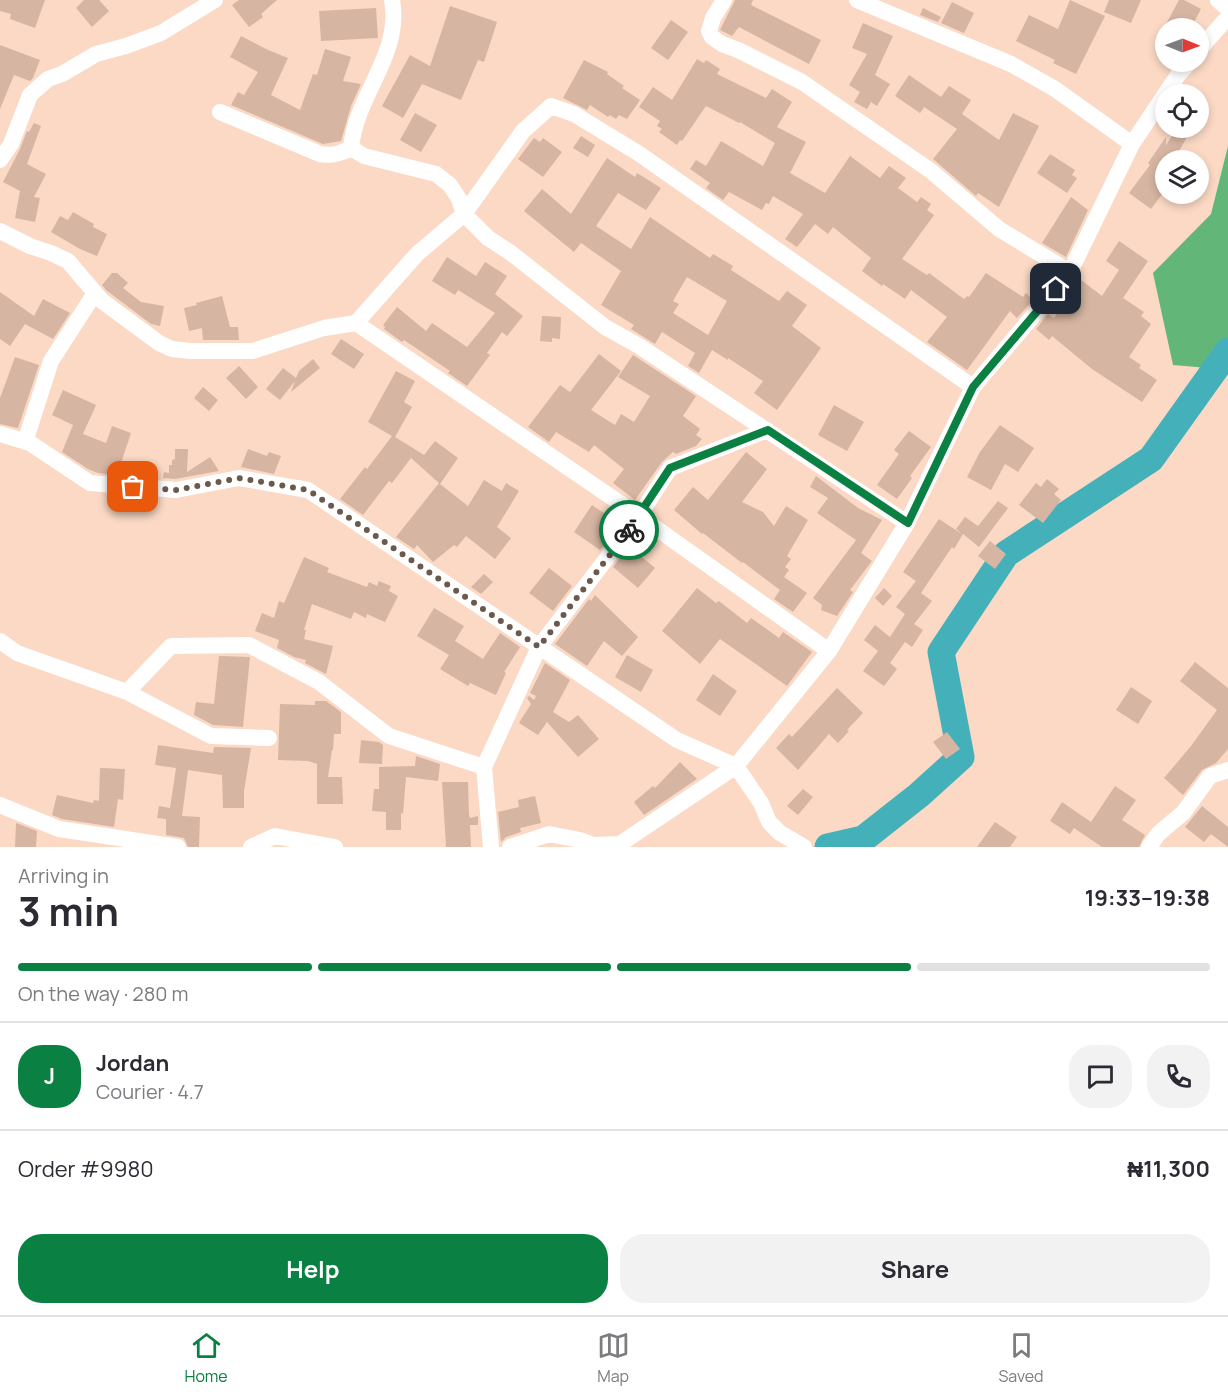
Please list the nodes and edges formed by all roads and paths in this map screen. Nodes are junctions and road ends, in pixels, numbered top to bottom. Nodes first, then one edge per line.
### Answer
1 (215, 0) edge
2 (392, 0) edge
3 (724, 0) edge
4 (857, 0) edge
5 (1218, 0) edge
6 (1228, 9) edge
7 (1228, 17) edge
8 (1209, 39) edge
9 (1181, 72) edge
10 (220, 112) dead end
11 (1132, 144) junction
12 (351, 148) junction
13 (0, 160) edge
14 (464, 214) junction
15 (0, 231) edge
16 (1070, 272) junction
17 (94, 293) junction
18 (356, 323) junction
19 (973, 387) junction
20 (768, 430) junction
21 (0, 434) edge
22 (25, 442) junction
23 (639, 516) junction
24 (908, 523) junction
25 (0, 641) edge
26 (539, 647) junction
27 (829, 651) junction
28 (127, 692) junction
29 (268, 738) dead end
30 (736, 766) junction
31 (484, 768) junction
32 (1228, 770) edge
33 (0, 805) edge
34 (800, 844) edge
35 (178, 847) edge
36 (252, 847) edge
37 (335, 847) edge
38 (491, 847) edge
39 (510, 847) edge
40 (1149, 847) edge

1 - 13 street
2 - 12 street
3 - 16 street
4 - 11 street
5 - 6 street
7 - 8 street
9 - 11 street
10 - 12 street
11 - 16 street
12 - 14 street
14 - 18 street
14 - 19 street
14 - 20 street
15 - 17 street
16 - 19 street
17 - 18 street
17 - 22 street
18 - 23 street
19 - 24 street
20 - 23 street
20 - 24 street
21 - 22 street
22 - 26 street
23 - 26 street
23 - 27 street
24 - 27 street
25 - 28 street
26 - 30 street
26 - 31 street
27 - 30 street
28 - 29 street
28 - 31 street
30 - 34 street
30 - 39 street
31 - 38 street
32 - 40 street
33 - 35 street
36 - 37 street

